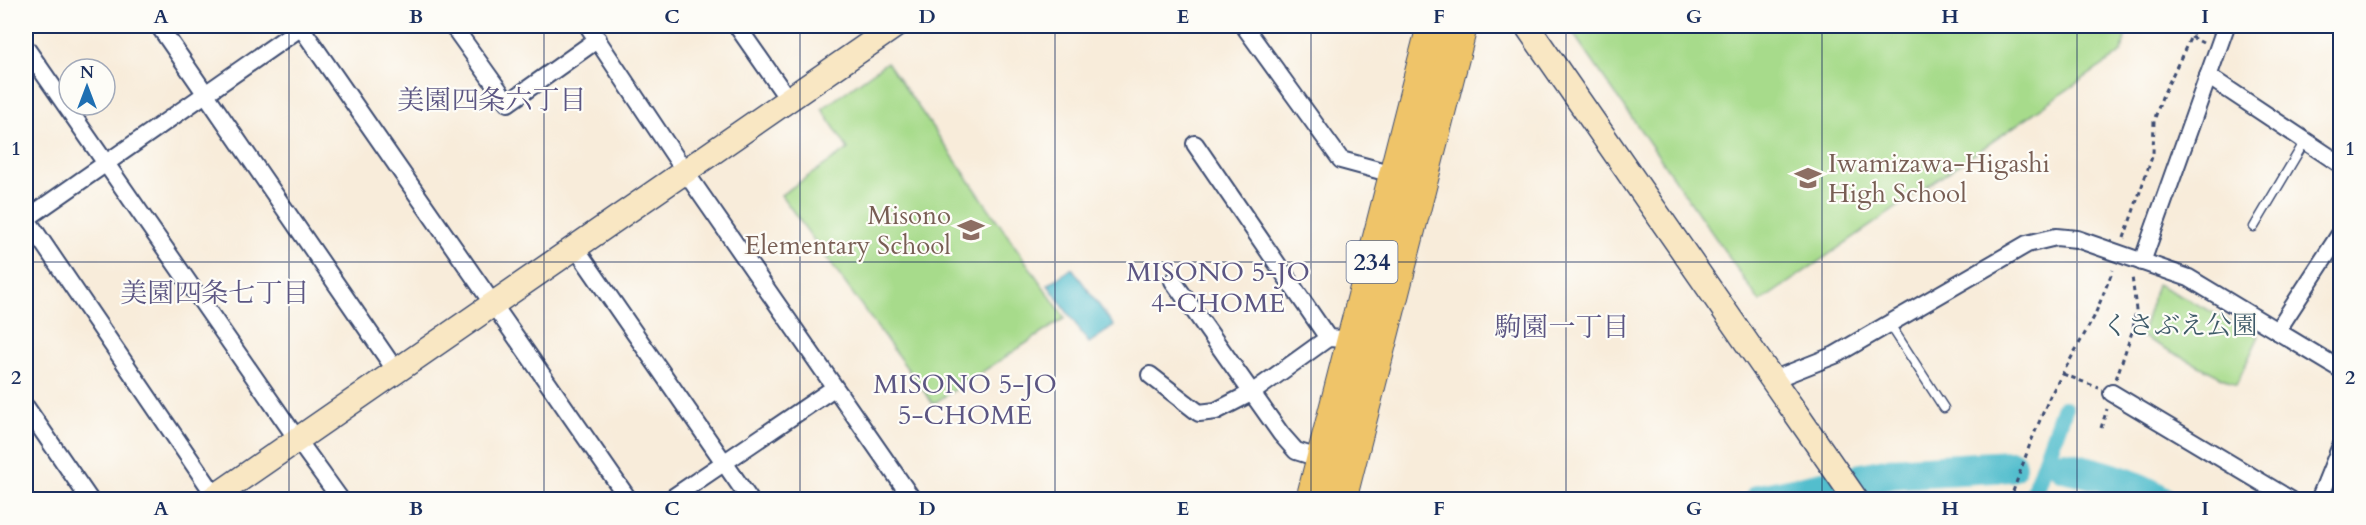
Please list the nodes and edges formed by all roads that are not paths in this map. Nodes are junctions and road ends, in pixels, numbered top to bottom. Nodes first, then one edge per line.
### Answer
1 (159, 26) edge
2 (301, 26) edge
3 (453, 26) edge
4 (737, 26) edge
5 (1244, 26) edge
6 (1433, 26) edge
7 (1461, 26) edge
8 (1527, 26) edge
9 (2226, 26) edge
10 (883, 29) edge
11 (593, 32) edge
12 (26, 48) edge
13 (2208, 76) junction
14 (206, 93) junction
15 (788, 99) junction
16 (2306, 141) junction
17 (1195, 144) dead end
18 (105, 164) junction
19 (2340, 164) edge
20 (684, 170) junction
21 (1408, 178) junction
22 (26, 219) edge
23 (2254, 227) dead end
24 (2340, 234) edge
25 (575, 247) junction
26 (2139, 260) junction
27 (1173, 281) dead end
28 (492, 304) junction
29 (1889, 323) junction
30 (2277, 331) junction
31 (1353, 340) junction
32 (2340, 369) edge
33 (396, 371) junction
34 (1149, 375) dead end
35 (1772, 380) junction
36 (834, 388) junction
37 (1252, 392) junction
38 (2112, 393) road end
39 (26, 407) edge
40 (1944, 408) dead end
41 (297, 439) junction
42 (2340, 448) edge
43 (724, 462) junction
44 (1335, 463) junction
45 (215, 498) edge
46 (90, 500) edge
47 (341, 500) edge
48 (629, 500) edge
49 (669, 500) edge
50 (750, 500) edge
51 (913, 500) edge
52 (1312, 500) edge
53 (1340, 500) edge
54 (1856, 500) edge
55 (2291, 500) edge
56 (2319, 500) edge

1 - 14 street
2 - 14 street
2 - 28 street
3 - 11 street
4 - 15 street
5 - 21 street
6 - 21 highway, 234
7 - 21 highway, 234
8 - 35 street
9 - 13 street
10 - 15 street
11 - 20 street
12 - 18 street
13 - 16 street
13 - 26 street
14 - 18 street
14 - 33 street
15 - 20 street
16 - 19 street
16 - 23 lane
17 - 31 street
18 - 22 street
18 - 41 street
20 - 25 street
20 - 36 street
21 - 31 highway, 234
22 - 45 street
24 - 30 street
25 - 28 street
25 - 43 street
26 - 29 street
26 - 30 street
27 - 37 street
28 - 33 street
28 - 48 street
29 - 35 street
29 - 40 lane
30 - 32 street
31 - 37 street
31 - 44 highway, 234
33 - 41 street
34 - 37 street
35 - 54 street
36 - 43 street
36 - 51 street
37 - 44 street
38 - 55 street
39 - 46 street
41 - 45 street
41 - 47 street
42 - 56 street
43 - 49 street
43 - 50 street
44 - 52 highway, 234
44 - 53 highway, 234

